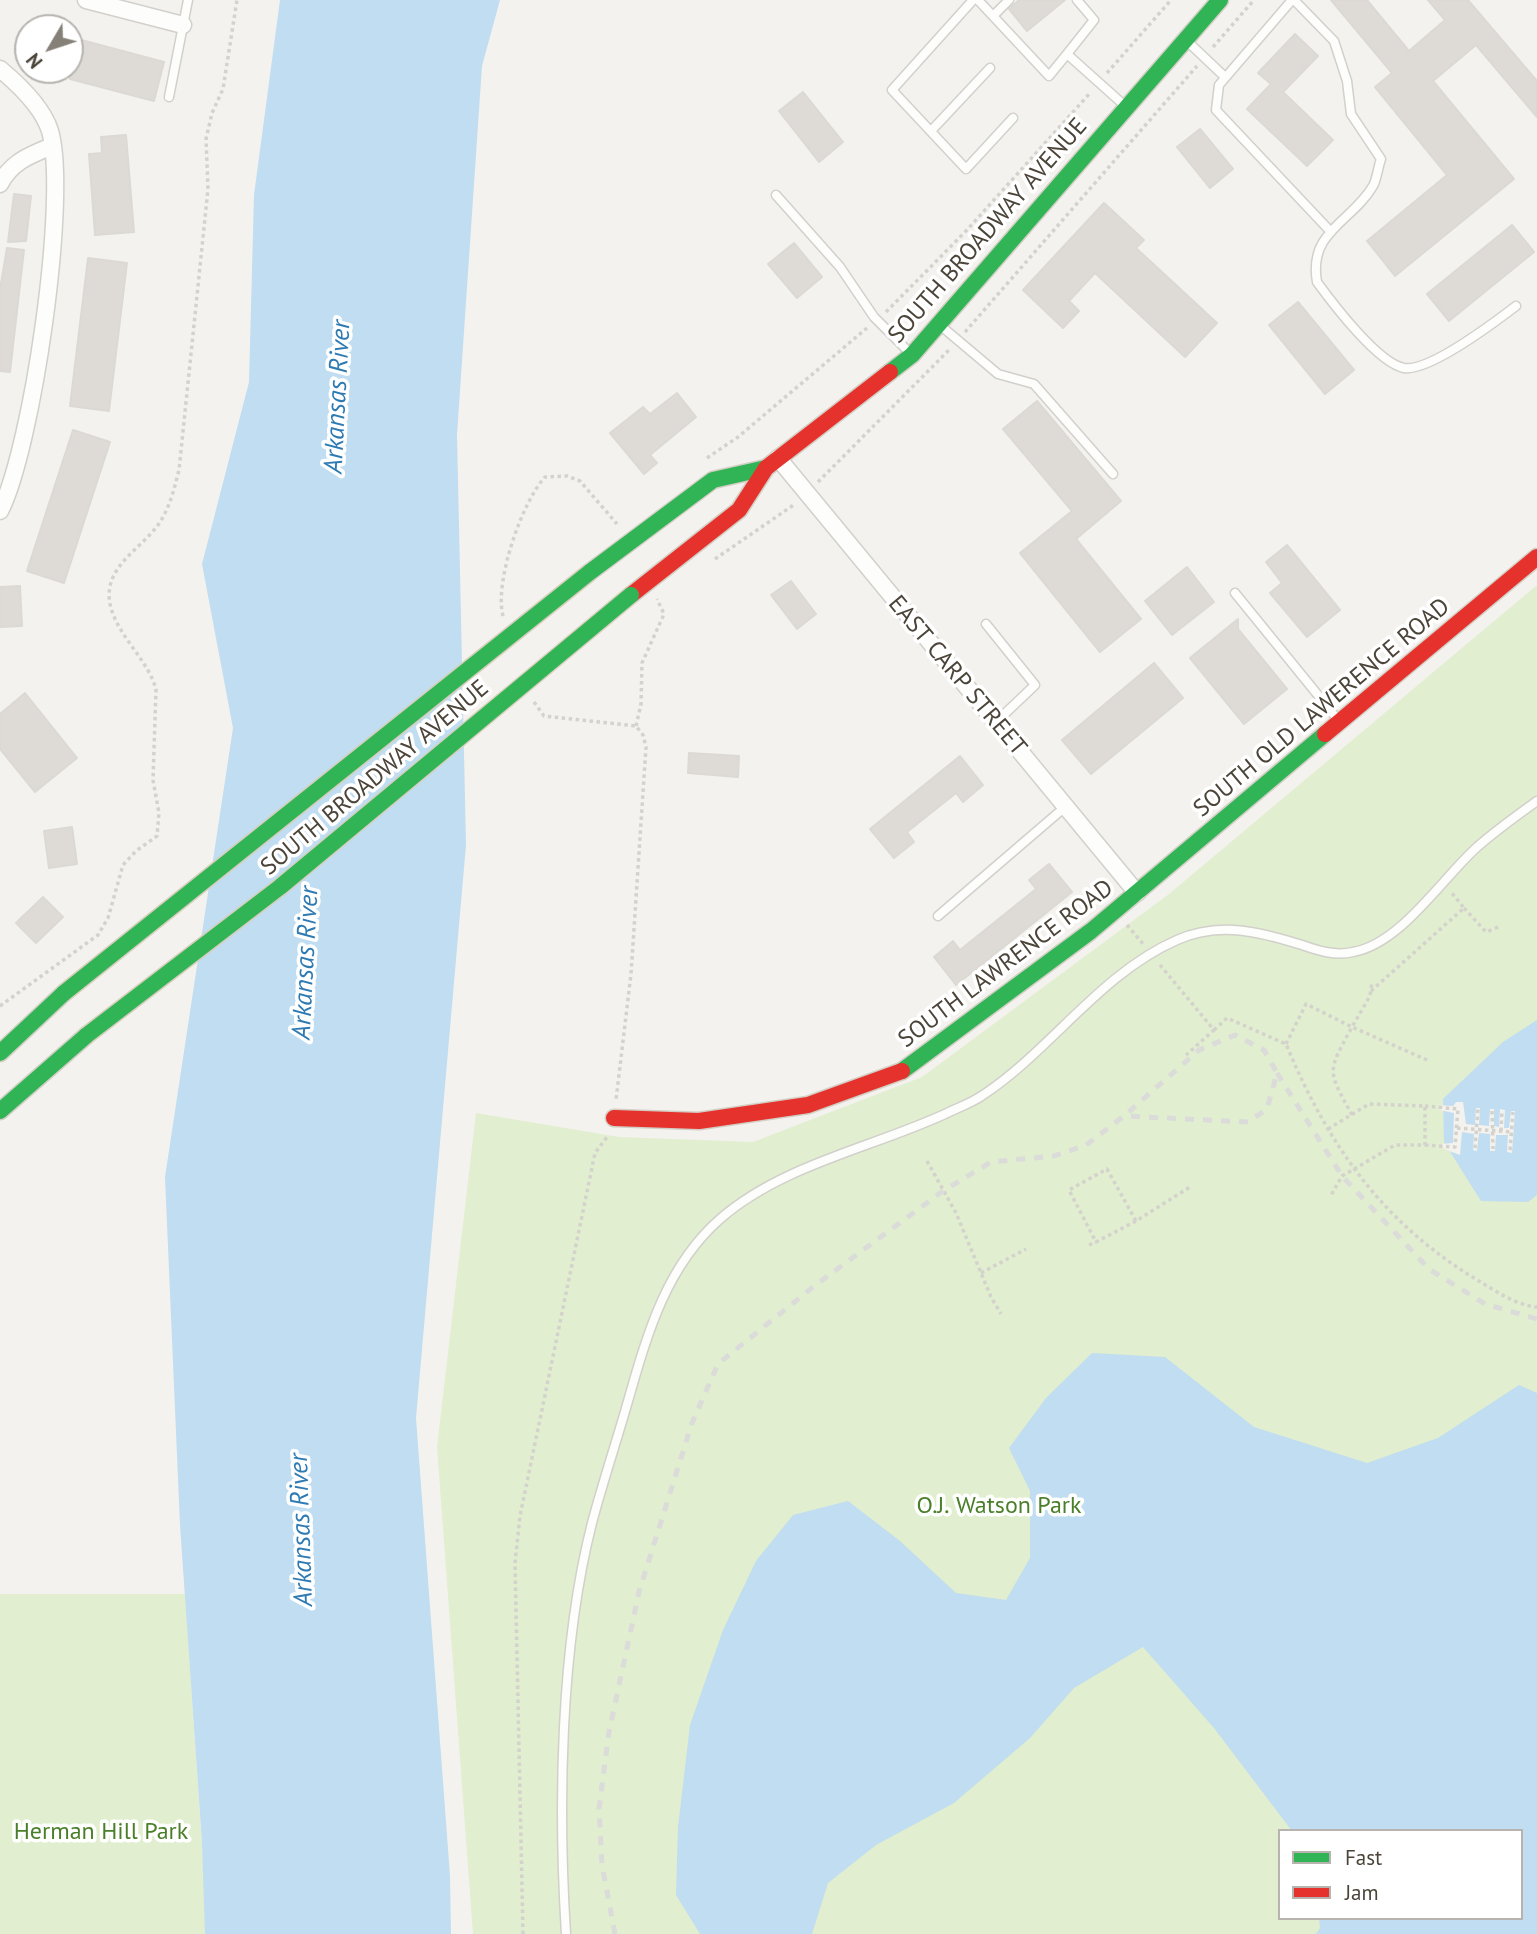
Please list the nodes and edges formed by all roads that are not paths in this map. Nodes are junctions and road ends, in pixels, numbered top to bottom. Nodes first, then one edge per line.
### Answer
1 (86, 0) edge
2 (188, 0) edge
3 (975, 0) edge
4 (1009, 0) edge
5 (1077, 0) edge
6 (1220, 0) edge
7 (1293, 0) edge
8 (993, 16) junction
9 (183, 26) junction
10 (1185, 39) junction
11 (1068, 54) junction
12 (990, 68) dead end
13 (0, 69) edge
14 (1225, 77) junction
15 (169, 97) dead end
16 (1127, 107) junction
17 (1013, 118) dead end
18 (931, 131) junction
19 (52, 146) junction
20 (0, 184) edge
21 (776, 195) dead end
22 (1331, 232) junction
23 (1516, 306) dead end
24 (939, 324) junction
25 (912, 355) junction
26 (772, 463) junction
27 (1113, 474) dead end
28 (0, 511) edge
29 (1537, 557) edge
30 (1235, 593) dead end
31 (986, 624) dead end
32 (995, 723) junction
33 (1341, 723) junction
34 (1537, 801) edge
35 (1065, 807) junction
36 (1137, 893) junction
37 (938, 916) dead end
38 (0, 1052) edge
39 (0, 1111) edge
40 (614, 1118) road end
41 (566, 1934) edge

1 - 9 street
2 - 9 lane
3 - 8 lane
3 - 18 lane
4 - 8 lane
5 - 11 lane
6 - 10 main road, SOUTH BROADWAY AVENUE
7 - 14 lane
7 - 22 lane
8 - 11 lane
9 - 15 lane
10 - 14 lane
10 - 16 main road, SOUTH BROADWAY AVENUE
11 - 16 lane
12 - 18 lane
13 - 19 street
14 - 22 lane
16 - 24 main road, SOUTH BROADWAY AVENUE
17 - 18 lane
19 - 20 street
19 - 28 street
21 - 25 lane
22 - 23 lane
24 - 25 main road, SOUTH BROADWAY AVENUE
24 - 27 lane
25 - 26 main road, SOUTH BROADWAY AVENUE
26 - 32 street, EAST CARP STREET
26 - 38 main road, SOUTH BROADWAY AVENUE, bridge
26 - 39 main road, SOUTH BROADWAY AVENUE, bridge
29 - 33 main road, SOUTH OLD LAWERENCE ROAD
30 - 33 lane
31 - 32 lane
32 - 35 street, EAST CARP STREET
33 - 36 main road, SOUTH OLD LAWERENCE ROAD
34 - 41 lane
35 - 36 street, EAST CARP STREET
35 - 37 lane
36 - 40 main road, SOUTH LAWRENCE ROAD

